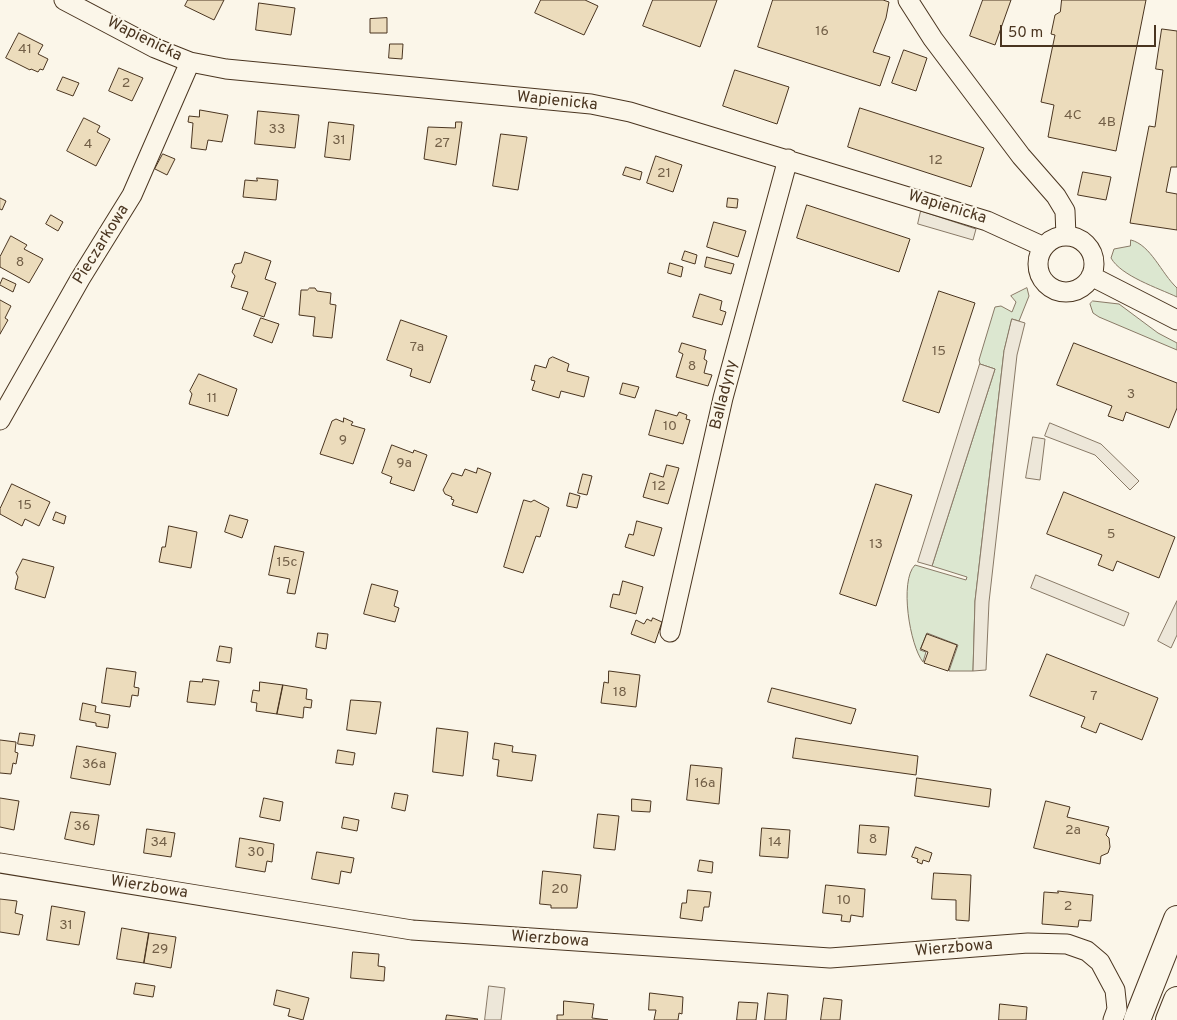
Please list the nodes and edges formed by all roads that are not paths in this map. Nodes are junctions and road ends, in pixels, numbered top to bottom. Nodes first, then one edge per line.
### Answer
1 (64, 0) edge
2 (908, 0) edge
3 (190, 62) junction
4 (788, 159) junction
5 (1066, 236) junction
6 (1044, 247) junction
7 (1091, 276) junction
8 (1177, 320) edge
9 (0, 420) edge
10 (670, 632) dead end
11 (0, 863) edge
12 (1177, 919) edge
13 (1177, 1000) edge
14 (1113, 1020) edge
15 (1137, 1020) edge
16 (1169, 1020) edge

1 - 3 street, Wapienicka
2 - 5 street
3 - 4 street, Wapienicka
3 - 9 street, Pieczarkowa
4 - 6 street, Wapienicka
4 - 10 street, Balladyny
5 - 6 street
5 - 7 street
6 - 7 street
7 - 8 street
11 - 14 street, Wierzbowa
12 - 15 main road
13 - 16 main road

